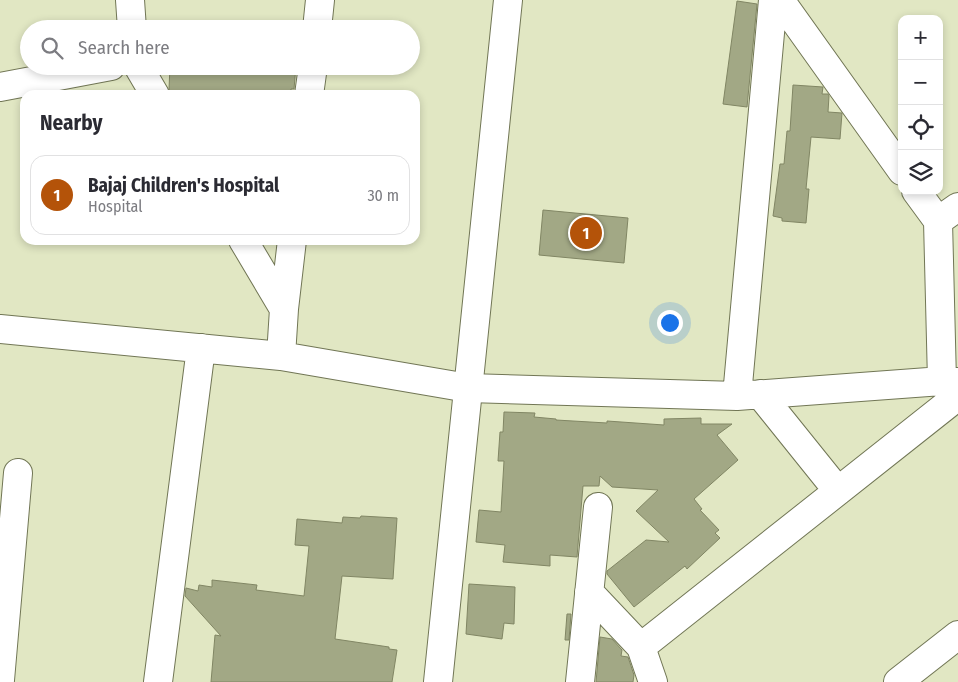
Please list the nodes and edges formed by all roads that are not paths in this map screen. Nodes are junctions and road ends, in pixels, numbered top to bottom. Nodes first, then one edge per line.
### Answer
1 (130, 0) edge
2 (320, 0) edge
3 (508, 0) edge
4 (773, 0) edge
5 (780, 0) edge
6 (131, 20) edge
7 (318, 20) edge
8 (64, 75) edge
9 (143, 75) edge
10 (311, 75) edge
11 (0, 87) edge
12 (152, 90) edge
13 (310, 90) edge
14 (898, 165) edge
15 (922, 195) edge
16 (948, 214) edge
17 (246, 245) edge
18 (291, 245) edge
19 (284, 309) junction
20 (0, 329) edge
21 (201, 348) junction
22 (281, 356) junction
23 (953, 386) edge
24 (468, 388) junction
25 (748, 395) junction
26 (18, 473) dead end
27 (838, 491) junction
28 (598, 508) dead end
29 (589, 592) junction
30 (958, 635) edge
31 (641, 647) junction
32 (907, 679) edge
33 (0, 680) edge
34 (158, 682) edge
35 (438, 682) edge
36 (580, 682) edge
37 (653, 682) edge

1 - 6 street
2 - 7 street
3 - 24 street
4 - 25 street
5 - 14 street
8 - 11 street
9 - 12 street
10 - 13 street
15 - 16 street
16 - 23 street
17 - 19 street
18 - 19 street
19 - 22 street
20 - 21 street
21 - 22 street
21 - 34 street
22 - 24 street
23 - 25 street
23 - 27 street
24 - 25 street
24 - 35 street
25 - 27 street
26 - 33 street
27 - 31 street
28 - 29 street
29 - 31 street
29 - 36 street
30 - 32 street
31 - 37 street

